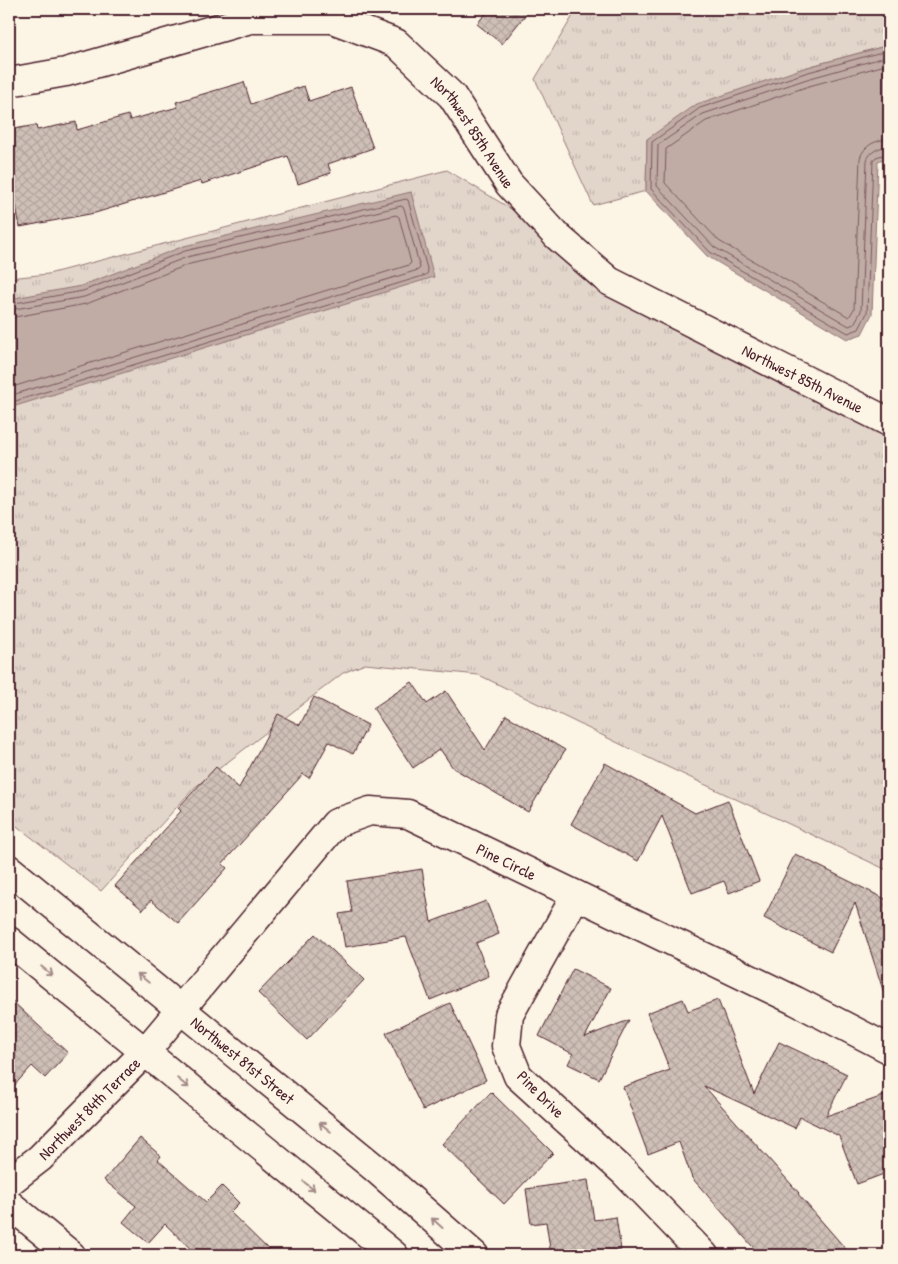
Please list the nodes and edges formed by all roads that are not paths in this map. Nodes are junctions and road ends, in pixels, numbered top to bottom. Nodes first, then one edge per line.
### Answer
1 (249, 14) edge
2 (9, 82) edge
3 (889, 422) edge
4 (9, 869) edge
5 (576, 895) junction
6 (9, 941) edge
7 (181, 1009) junction
8 (889, 1049) edge
9 (146, 1052) junction
10 (9, 1182) edge
11 (9, 1204) edge
12 (70, 1255) edge
13 (394, 1255) edge
14 (474, 1255) edge
15 (704, 1255) edge

1 - 2 street, Northwest 85th Avenue
1 - 3 street, Northwest 85th Avenue
7 -> 4 street, Northwest 81st Street
5 - 7 street, Pine Circle
5 - 8 street, Pine Circle
5 - 15 street, Pine Drive
6 -> 9 street
7 - 9 street, Pine Circle
14 -> 7 street, Northwest 81st Street
9 - 10 street, Northwest 84th Terrace
9 -> 13 street
11 - 12 street

